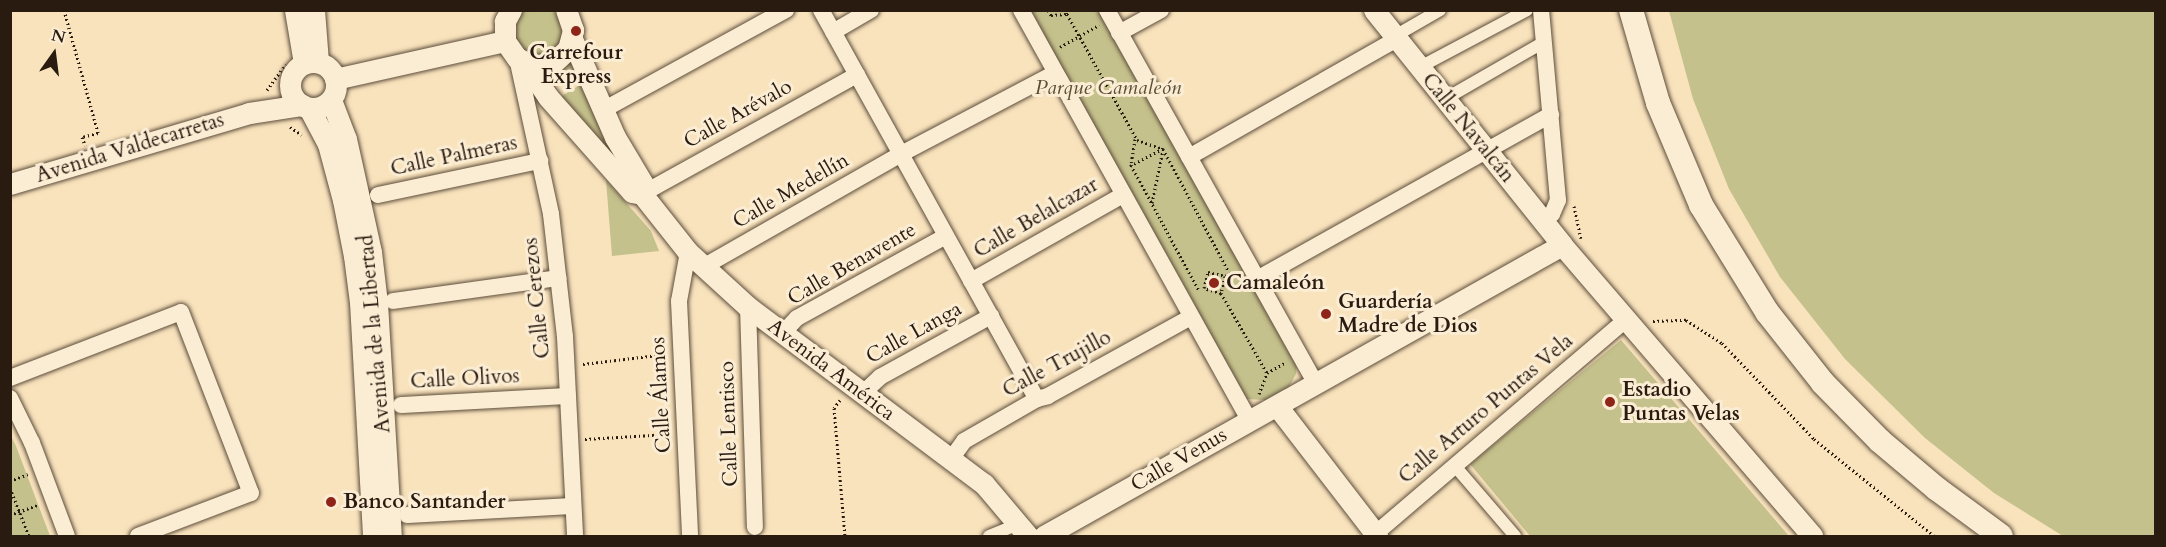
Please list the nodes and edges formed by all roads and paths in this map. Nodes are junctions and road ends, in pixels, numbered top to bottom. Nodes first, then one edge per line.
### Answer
1 (64, 10) edge
2 (296, 10) edge
3 (314, 10) edge
4 (786, 10) edge
5 (821, 10) edge
6 (872, 10) edge
7 (1021, 10) edge
8 (1048, 10) edge
9 (1161, 10) edge
10 (1374, 10) edge
11 (1440, 10) edge
12 (1527, 10) edge
13 (1541, 10) edge
14 (1631, 10) edge
15 (510, 11) edge
16 (567, 11) edge
17 (1068, 12) edge
18 (1112, 21) edge
19 (833, 32) junction
20 (1079, 36) junction
21 (1396, 38) junction
22 (572, 39) junction
23 (1544, 42) junction
24 (515, 54) junction
25 (1046, 55) junction
26 (304, 61) junction
27 (1420, 67) junction
28 (1055, 73) junction
29 (857, 75) junction
30 (335, 79) junction
31 (290, 80) junction
32 (265, 92) dead end
33 (1445, 99) junction
34 (331, 100) junction
35 (306, 107) junction
36 (603, 110) junction
37 (249, 112) junction
38 (1551, 115) junction
39 (279, 123) dead end
40 (1135, 138) junction
41 (1179, 140) junction
42 (310, 141) dead end
43 (1163, 149) junction
44 (1487, 151) junction
45 (901, 154) junction
46 (1189, 157) junction
47 (89, 161) junction
48 (540, 161) junction
49 (1131, 165) junction
50 (1112, 175) junction
51 (10, 184) edge
52 (642, 194) junction
53 (378, 195) dead end
54 (1123, 195) junction
55 (1151, 203) junction
56 (1574, 203) dead end
57 (1543, 221) junction
58 (946, 236) junction
59 (1585, 244) dead end
60 (1562, 245) junction
61 (688, 252) junction
62 (703, 267) junction
63 (1230, 274) dead end
64 (558, 278) junction
65 (1257, 279) junction
66 (971, 281) junction
67 (1199, 291) dead end
68 (1221, 293) junction
69 (393, 301) dead end
70 (748, 308) junction
71 (991, 316) junction
72 (1191, 317) junction
73 (1648, 317) dead end
74 (1627, 320) junction
75 (782, 334) junction
76 (681, 353) junction
77 (1299, 354) junction
78 (567, 366) junction
79 (1267, 373) junction
80 (10, 378) edge
81 (1316, 384) junction
82 (857, 389) junction
83 (568, 396) junction
84 (10, 398) edge
85 (1037, 399) junction
86 (401, 405) dead end
87 (1277, 406) junction
88 (1253, 418) junction
89 (686, 433) junction
90 (570, 440) junction
91 (951, 459) junction
92 (1454, 465) junction
93 (30, 474) dead end
94 (10, 481) edge
95 (10, 488) edge
96 (41, 503) dead end
97 (573, 506) junction
98 (20, 511) junction
99 (10, 515) edge
100 (407, 515) dead end
101 (1024, 530) edge
102 (753, 532) edge
103 (1376, 535) edge
104 (29, 537) edge
105 (67, 537) edge
106 (138, 537) edge
107 (373, 537) edge
108 (391, 537) edge
109 (575, 537) edge
110 (690, 537) edge
111 (845, 537) edge
112 (989, 537) edge
113 (1044, 537) edge
114 (1515, 537) edge
115 (1812, 537) edge
116 (1934, 537) edge
117 (2001, 537) edge

1 - 47 path
2 - 26 street
3 - 26 street
4 - 36 street
5 - 19 street
6 - 19 street
7 - 25 street
8 - 17 path
9 - 18 street
10 - 21 street, Calle Navalcán
11 - 21 street
12 - 27 street
13 - 23 street
14 - 117 main road
15 - 24 street
16 - 22 street, Avenida América
17 - 20 path
18 - 20 path
18 - 41 street
19 - 29 street
20 - 25 path
20 - 40 path
21 - 27 street, Calle Navalcán
21 - 46 street
22 - 24 street
22 - 36 street, Avenida América
23 - 33 street
23 - 38 street
24 - 30 street
24 - 48 street, Calle Cerezos
24 - 52 street, Avenida América
25 - 28 street
26 - 30 street
26 - 31 street
26 - 32 path
27 - 33 street, Calle Navalcán
28 - 45 street, Calle Medellín
28 - 50 street
29 - 45 street
29 - 52 street, Calle Arévalo
30 - 34 street
31 - 35 street
31 - 37 street, Avenida Valdecarretas
33 - 44 street, Calle Navalcán
34 - 35 street
34 - 108 street, Avenida de la Libertad
35 - 37 street, Avenida Valdecarretas
35 - 107 street, Avenida de la Libertad
36 - 52 street, Avenida América
37 - 47 street, Avenida Valdecarretas
38 - 44 street
38 - 57 street
39 - 42 path
40 - 43 path
40 - 49 path
41 - 43 path
41 - 46 street
43 - 49 path
43 - 55 path
43 - 63 path
44 - 57 street, Calle Navalcán
44 - 65 street
45 - 58 street
45 - 62 street, Calle Medellín
46 - 65 street
47 - 51 street, Avenida Valdecarretas
48 - 53 street, Calle Palmeras
48 - 64 street, Calle Cerezos
49 - 50 path
49 - 55 path
50 - 54 street
52 - 61 street, Avenida América
54 - 66 street, Calle Belalcazar
54 - 72 street
55 - 67 path
56 - 59 path
57 - 60 street, Calle Navalcán
58 - 66 street
58 - 75 street, Calle Benavente
60 - 74 street, Calle Navalcán
60 - 81 street, Calle Venus
61 - 62 street, Avenida América
61 - 76 street, Calle Álamos
62 - 70 street, Avenida América
64 - 69 street
64 - 78 street, Calle Cerezos
65 - 77 street
66 - 71 street
68 - 68 path
68 - 79 path
70 - 75 street, Avenida América
70 - 102 street, Calle Lentisco
71 - 82 street, Calle Langa
71 - 85 street
72 - 85 street, Calle Trujillo
72 - 88 street
73 - 116 path
74 - 92 street, Calle Arturo Puntas Vela
74 - 115 street, Calle Navalcán
75 - 82 street, Avenida América
76 - 78 path
76 - 89 street, Calle Álamos
77 - 79 path
77 - 81 street
78 - 83 street, Calle Cerezos
79 - 88 path
80 - 106 street
81 - 87 street, Calle Venus
82 - 91 street, Avenida América
82 - 111 path
83 - 86 street, Calle Olivos
83 - 90 street, Calle Cerezos
84 - 105 street
85 - 91 street, Calle Trujillo
87 - 88 street, Calle Venus
87 - 103 street
88 - 113 street, Calle Venus
89 - 90 path
89 - 110 street, Calle Álamos
90 - 97 street, Calle Cerezos
91 - 101 street, Avenida América
92 - 103 street, Calle Arturo Puntas Vela
92 - 114 street
93 - 94 path
95 - 98 path
96 - 98 path
97 - 100 street
97 - 109 street, Calle Cerezos
98 - 99 path
98 - 104 path
101 - 112 street

